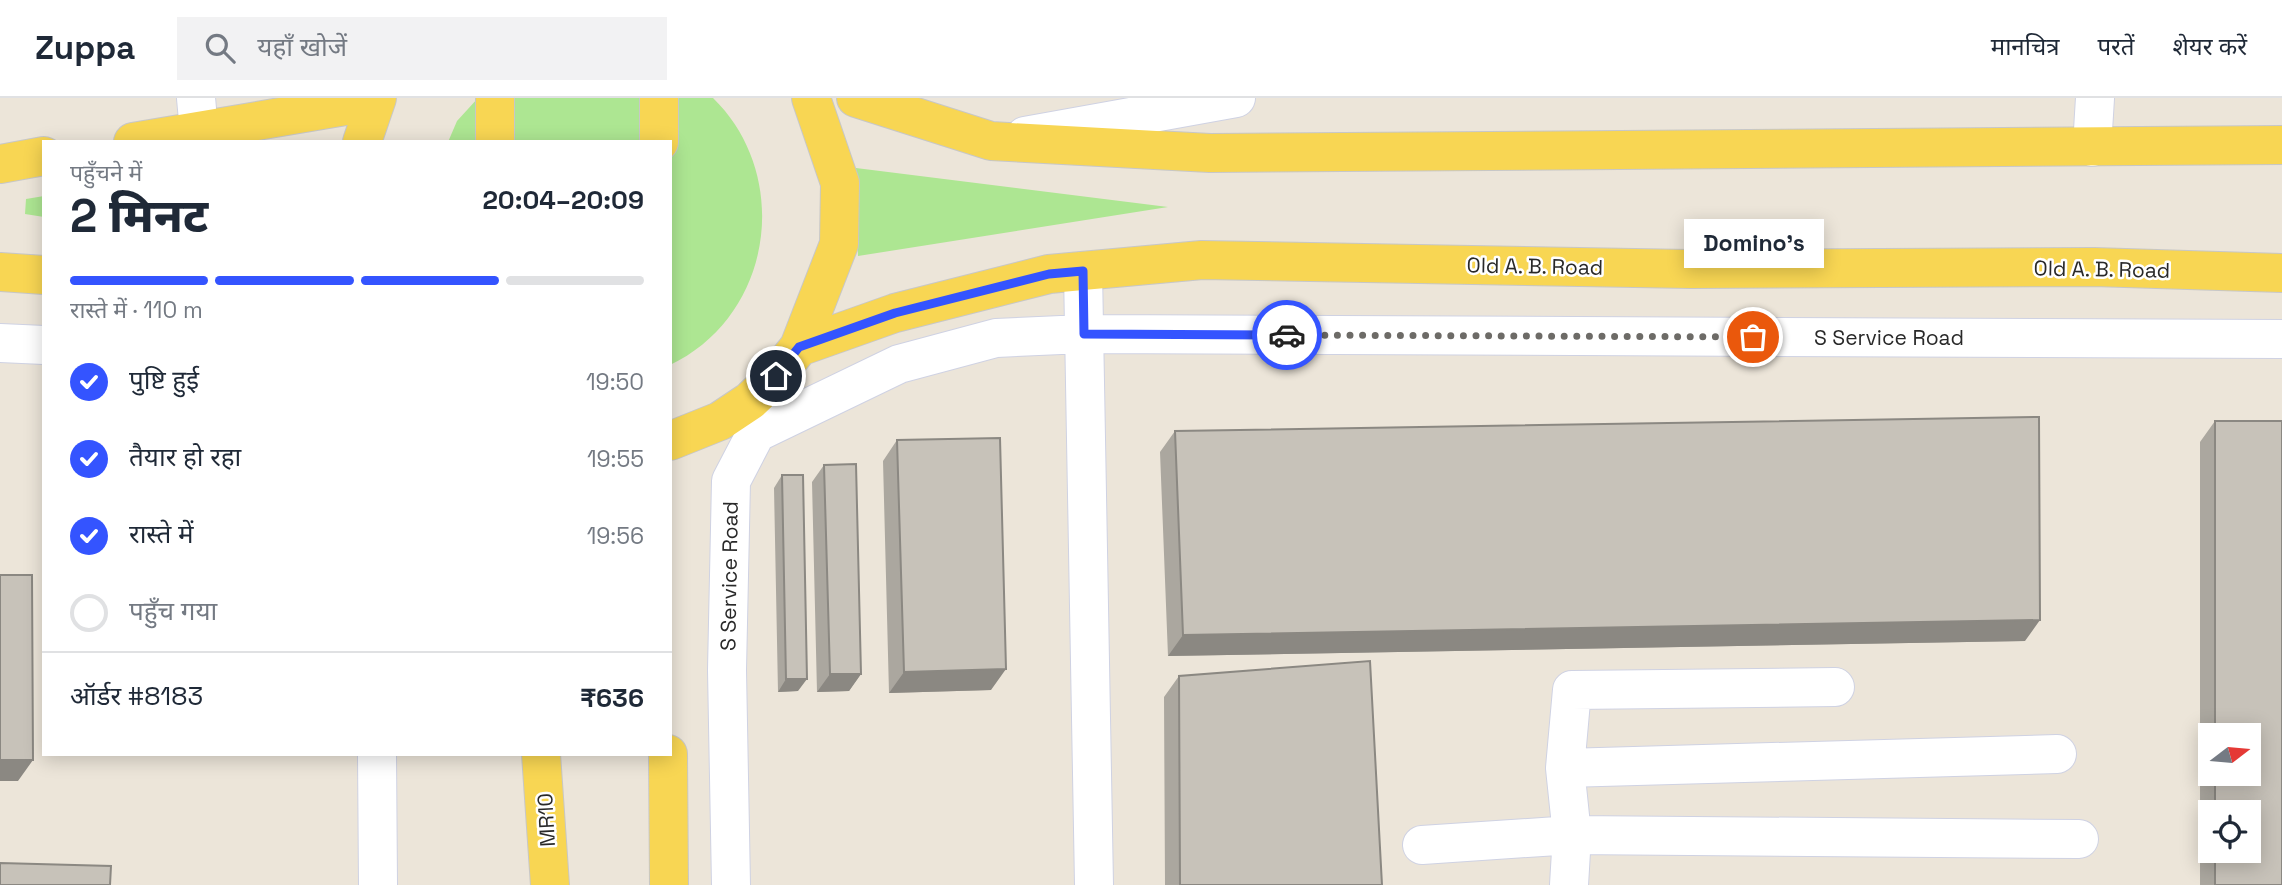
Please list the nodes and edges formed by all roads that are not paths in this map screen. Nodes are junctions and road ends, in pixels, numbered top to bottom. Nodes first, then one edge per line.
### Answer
1 (495, 98) edge
2 (659, 98) edge
3 (811, 98) edge
4 (856, 98) edge
5 (1236, 98) edge
6 (2095, 98) edge
7 (376, 100) edge
8 (198, 114) edge
9 (138, 140) edge
10 (363, 140) edge
11 (495, 140) edge
12 (659, 140) edge
13 (992, 141) junction
14 (2282, 145) edge
15 (2092, 147) junction
16 (42, 156) edge
17 (0, 164) edge
18 (1083, 271) junction
19 (0, 272) edge
20 (2282, 273) edge
21 (42, 275) edge
22 (1084, 334) junction
23 (2282, 338) edge
24 (0, 343) edge
25 (42, 345) edge
26 (799, 347) junction
27 (672, 440) edge
28 (1835, 687) dead end
29 (2057, 754) dead end
30 (377, 756) edge
31 (541, 756) edge
32 (668, 756) edge
33 (1565, 768) junction
34 (1572, 835) junction
35 (2079, 839) dead end
36 (1422, 845) dead end
37 (378, 885) edge
38 (550, 885) edge
39 (669, 885) edge
40 (731, 885) edge
41 (1094, 885) edge
42 (1569, 885) edge

1 - 11 main road
2 - 12 main road
3 - 26 main road
4 - 13 main road
5 - 13 street
6 - 15 street
7 - 8 main road
7 - 10 main road
8 - 9 main road
13 - 15 main road
14 - 15 main road
16 - 17 main road
18 - 20 main road, Old A. B. Road
18 - 22 street
18 - 26 main road, Old A. B. Road
19 - 21 main road
22 - 23 street, S Service Road
22 - 40 street, S Service Road
22 - 41 street
24 - 25 street
26 - 27 main road
28 - 33 street
29 - 33 street
30 - 37 street
31 - 38 main road, MR10
32 - 39 main road
33 - 34 street
34 - 35 street
34 - 36 street
34 - 42 street

